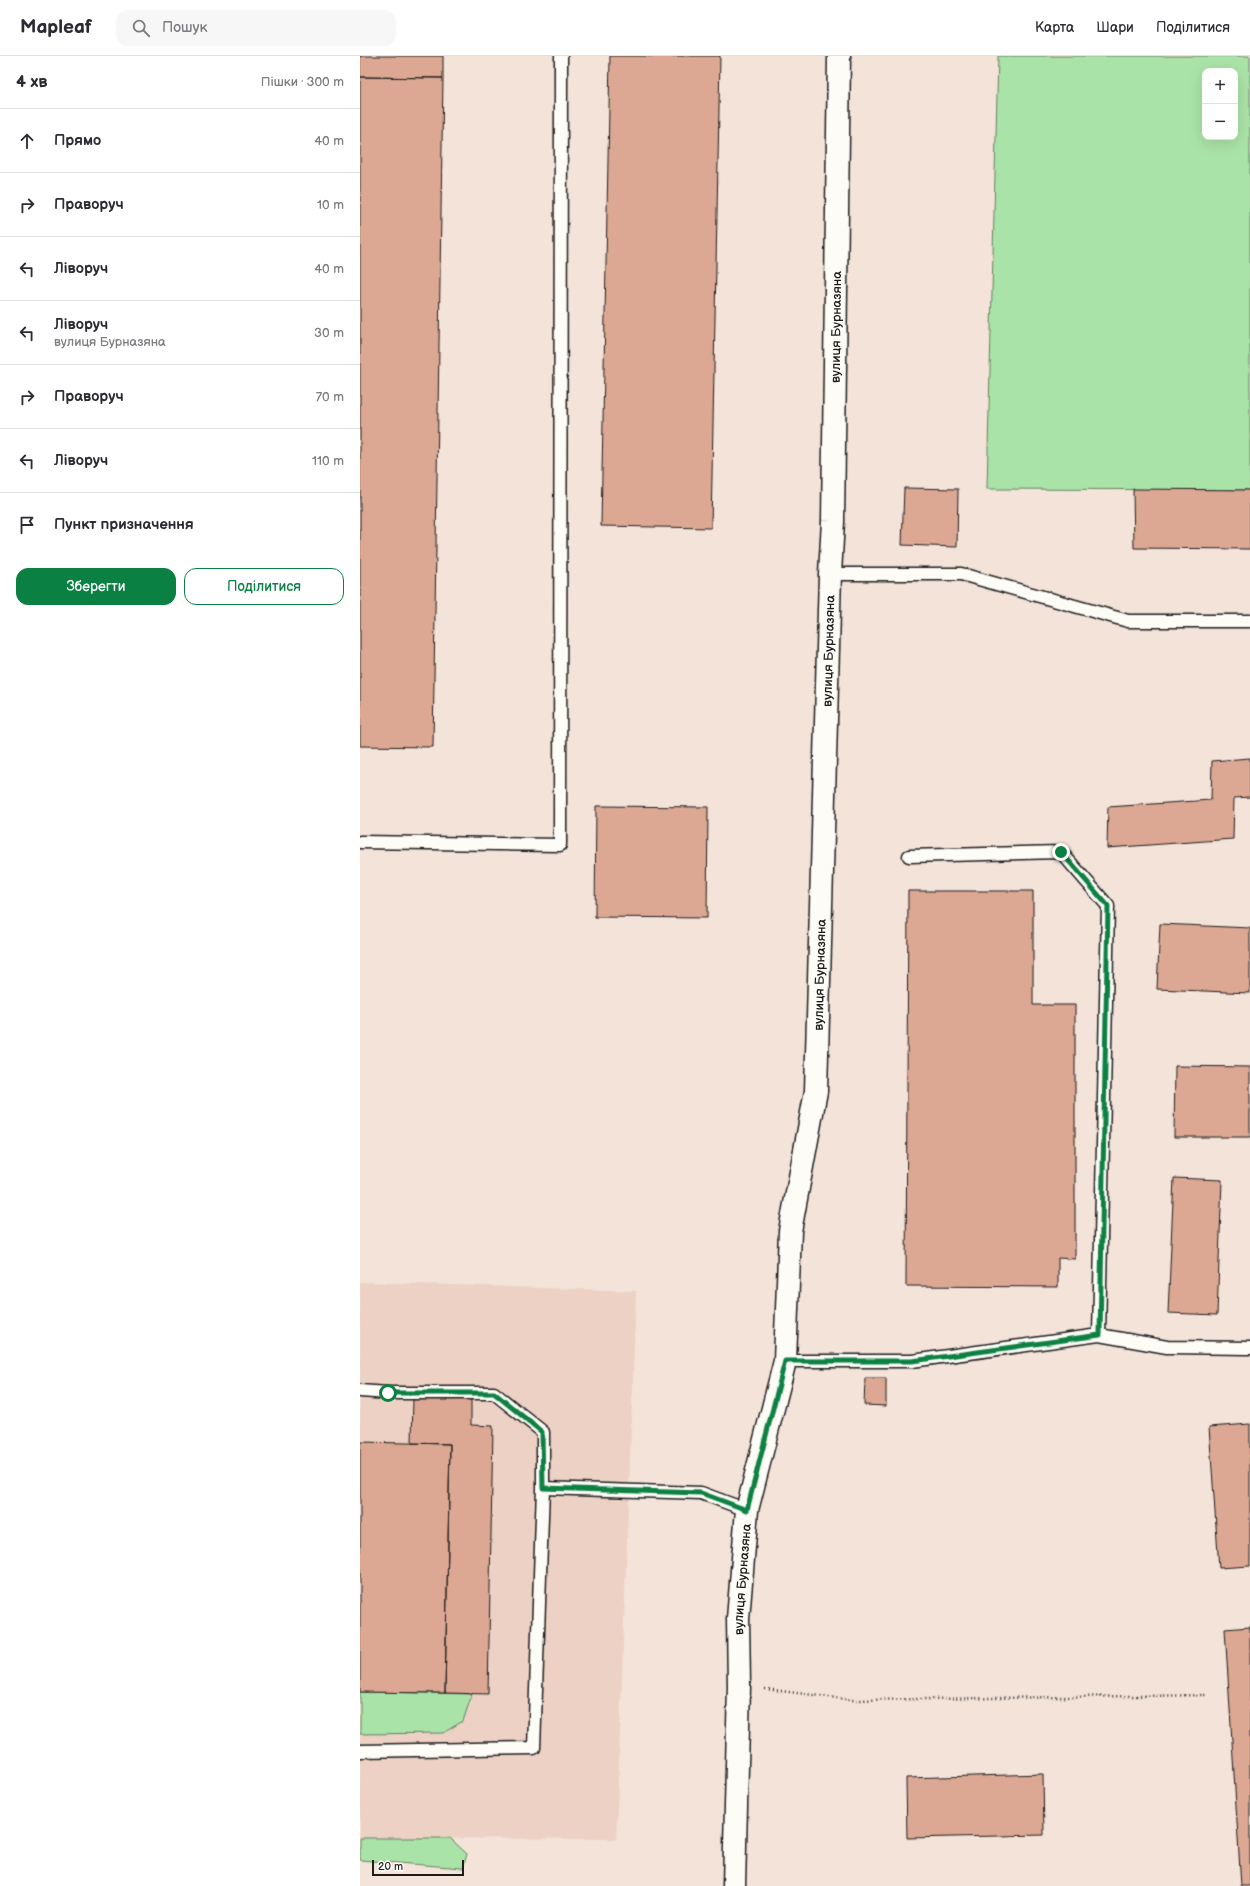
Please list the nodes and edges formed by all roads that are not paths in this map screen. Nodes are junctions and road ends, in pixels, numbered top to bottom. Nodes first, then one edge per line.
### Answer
1 (561, 56) edge
2 (839, 56) edge
3 (830, 574) junction
4 (1250, 621) edge
5 (360, 842) edge
6 (909, 856) dead end
7 (1100, 1335) junction
8 (1250, 1348) edge
9 (785, 1361) junction
10 (360, 1391) edge
11 (543, 1488) junction
12 (747, 1510) junction
13 (360, 1751) edge
14 (734, 1886) edge

1 - 5 lane
2 - 3 street, вулиця Бурназяна
3 - 4 lane
3 - 9 street, вулиця Бурназяна
6 - 7 lane
7 - 8 lane
7 - 9 lane
9 - 12 street, вулиця Бурназяна
10 - 11 lane
11 - 12 lane
11 - 13 lane
12 - 14 street, вулиця Бурназяна

